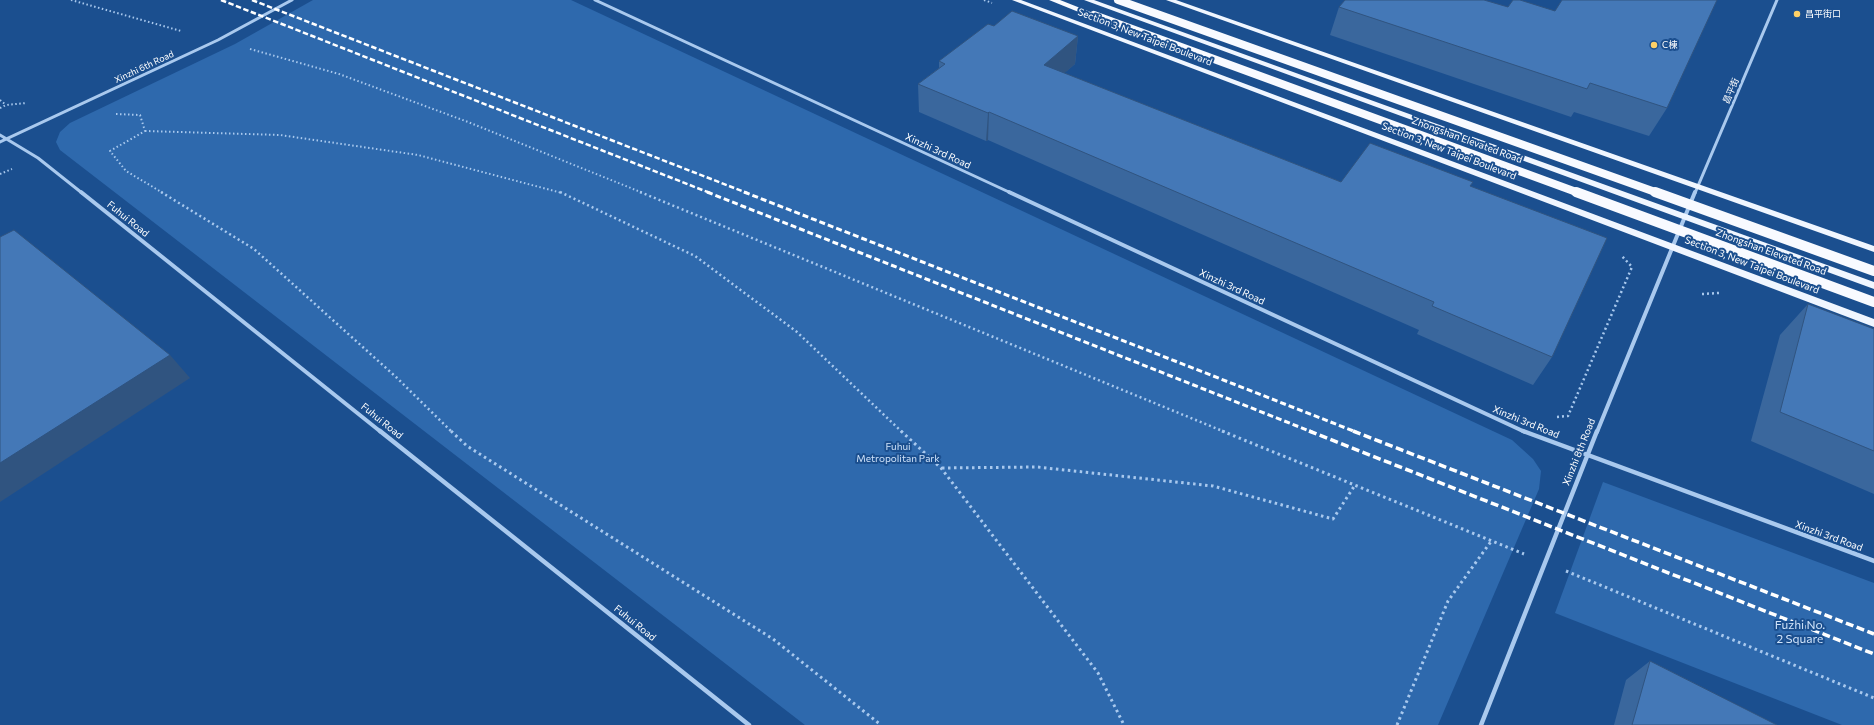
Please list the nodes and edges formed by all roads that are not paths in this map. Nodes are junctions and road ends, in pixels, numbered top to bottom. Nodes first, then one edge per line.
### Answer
1 (292, 0) edge
2 (596, 0) edge
3 (1015, 0) edge
4 (1053, 0) edge
5 (1087, 0) edge
6 (1118, 0) edge
7 (1169, 0) edge
8 (1777, 0) edge
9 (0, 135) edge
10 (8, 139) junction
11 (0, 142) edge
12 (1698, 187) junction
13 (1685, 218) junction
14 (1672, 247) junction
15 (1874, 249) edge
16 (1874, 271) edge
17 (1874, 286) edge
18 (1874, 302) edge
19 (1874, 323) edge
20 (1587, 455) junction
21 (1874, 561) edge
22 (749, 725) edge
23 (1481, 725) edge

1 - 10 street, Xinzhi 6th Road
2 - 20 street, Xinzhi 3rd Road
3 - 14 main road, Section 3, New Taipei Boulevard
4 - 18 highway, Zhongshan Elevated Road, bridge
5 - 13 main road, Section 3, New Taipei Boulevard
6 - 16 highway, Zhongshan Elevated Road, bridge
7 - 12 main road
8 - 12 street, 昌平街
9 - 10 street, Fuhui Road
10 - 11 street, Xinzhi 6th Road
10 - 22 street, Fuhui Road
12 - 13 street, Xinzhi 8th Road
12 - 15 main road
13 - 14 street, Xinzhi 8th Road
13 - 17 main road, Section 3, New Taipei Boulevard
14 - 19 main road, Section 3, New Taipei Boulevard
14 - 20 street, Xinzhi 8th Road
20 - 21 street, Xinzhi 3rd Road
20 - 23 street, Xinzhi 8th Road

